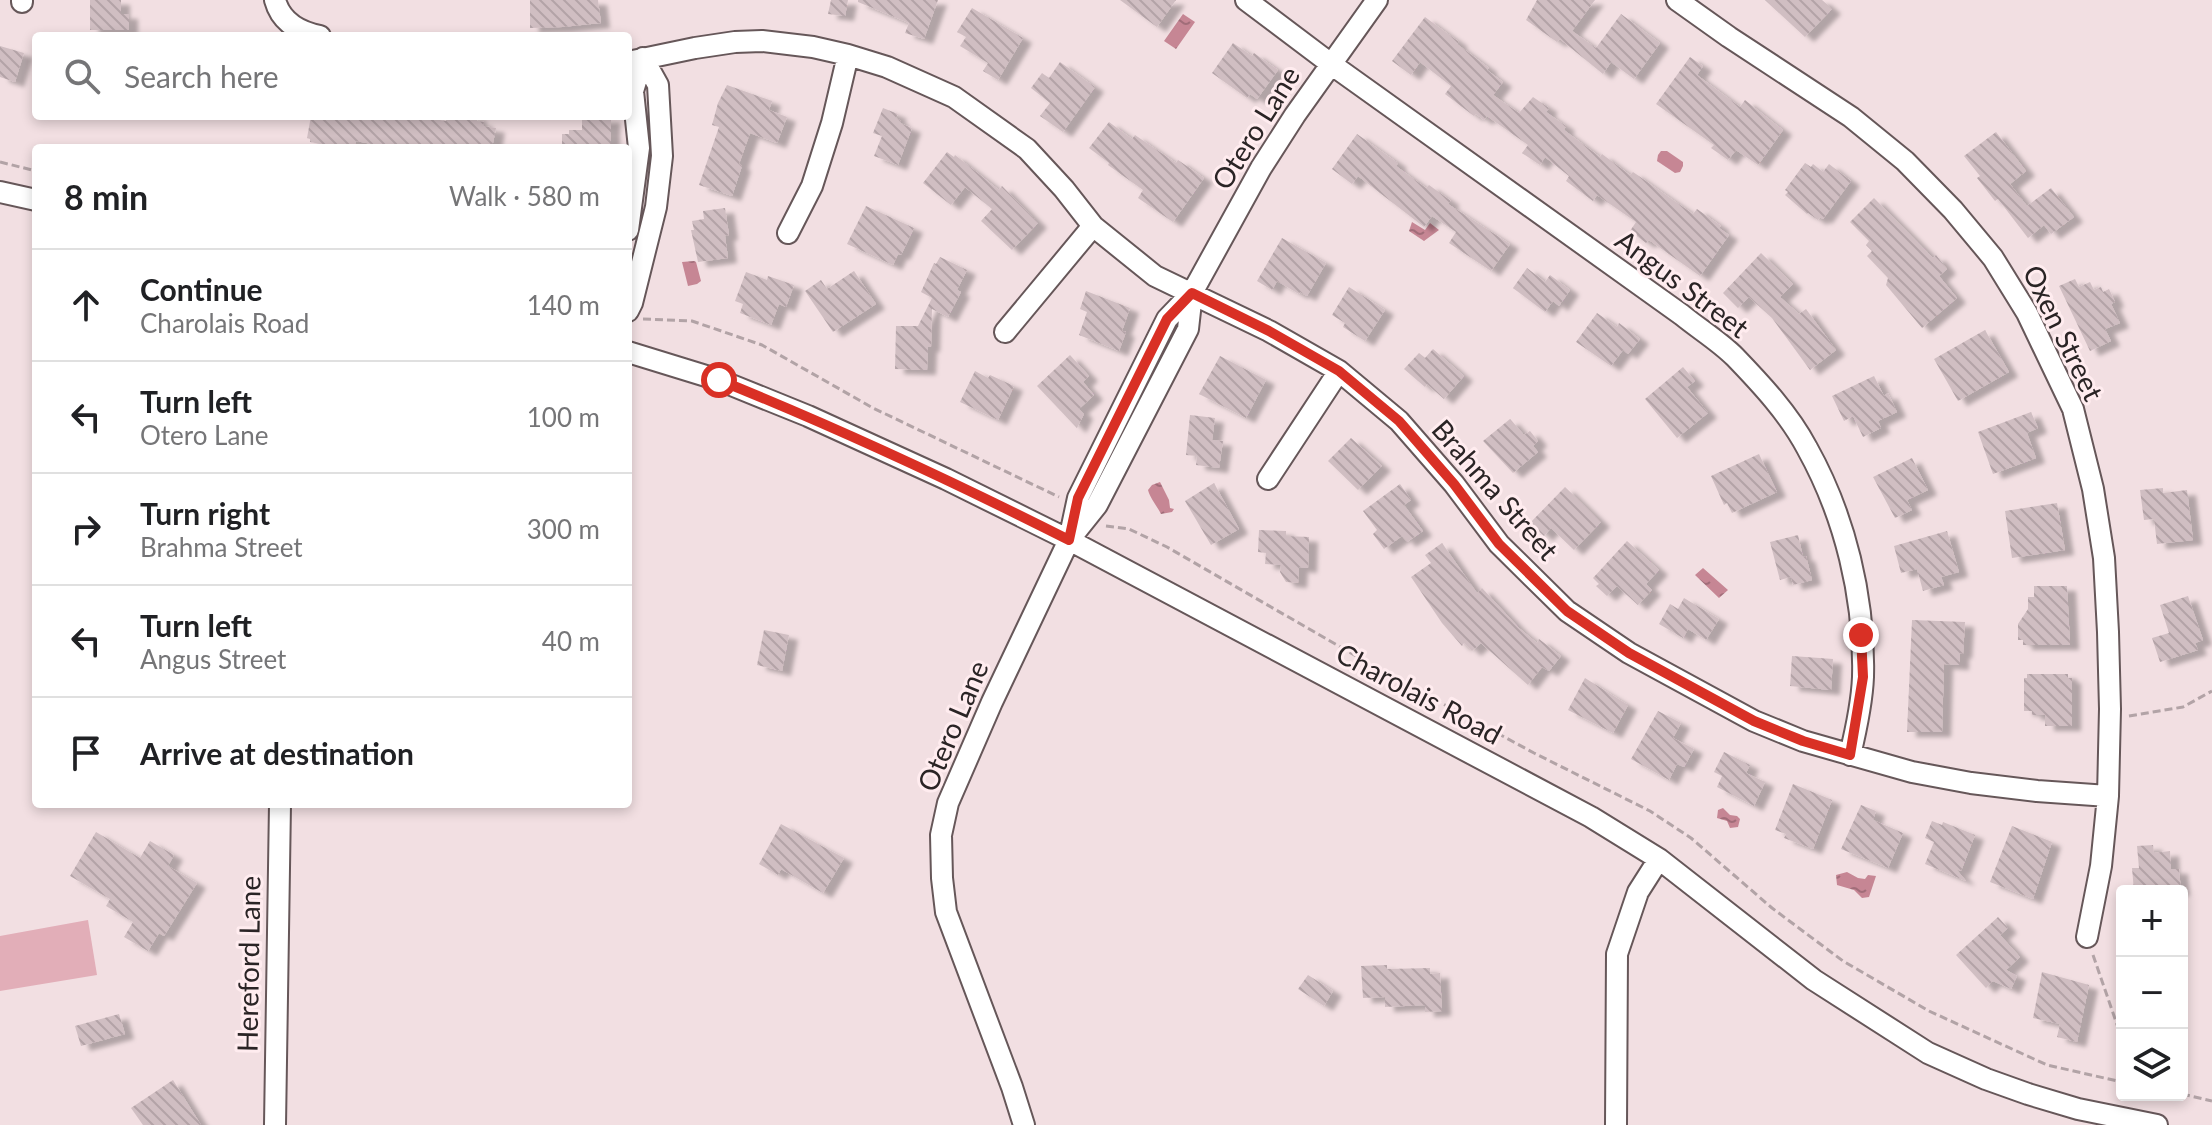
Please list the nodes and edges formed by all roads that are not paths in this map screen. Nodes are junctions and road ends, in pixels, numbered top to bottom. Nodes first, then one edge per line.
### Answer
1 (275, 0) edge
2 (1246, 0) edge
3 (1377, 0) edge
4 (1677, 0) edge
5 (303, 32) edge
6 (848, 55) junction
7 (636, 60) edge
8 (1331, 64) junction
9 (0, 192) edge
10 (32, 199) edge
11 (632, 200) edge
12 (1093, 226) junction
13 (788, 233) dead end
14 (1192, 293) junction
15 (632, 303) edge
16 (1005, 332) dead end
17 (632, 353) edge
18 (1339, 371) junction
19 (1268, 479) dead end
20 (1069, 540) junction
21 (1850, 755) junction
22 (2108, 796) junction
23 (280, 808) edge
24 (1659, 859) junction
25 (2087, 937) road end
26 (2075, 1117) edge
27 (275, 1125) edge
28 (1024, 1125) edge
29 (1616, 1125) edge
30 (2157, 1125) edge

1 - 5 street
2 - 8 street, Angus Street
3 - 8 street, Otero Lane
4 - 22 street, Oxen Street
6 - 7 street, Brahma Street
6 - 12 street, Brahma Street
6 - 13 street
7 - 11 street
7 - 15 street
8 - 14 street, Otero Lane
8 - 21 street, Angus Street
9 - 10 street
12 - 14 street, Brahma Street
12 - 16 street
14 - 18 street, Brahma Street
14 - 20 street, Otero Lane
17 - 20 street, Charolais Road
18 - 19 street
18 - 21 street, Brahma Street
20 - 24 street, Charolais Road
20 - 28 street, Otero Lane
21 - 22 street, Brahma Street
22 - 25 street, Oxen Street
23 - 27 street, Hereford Lane
24 - 26 street, Charolais Road
24 - 29 street
26 - 30 street, Charolais Road

